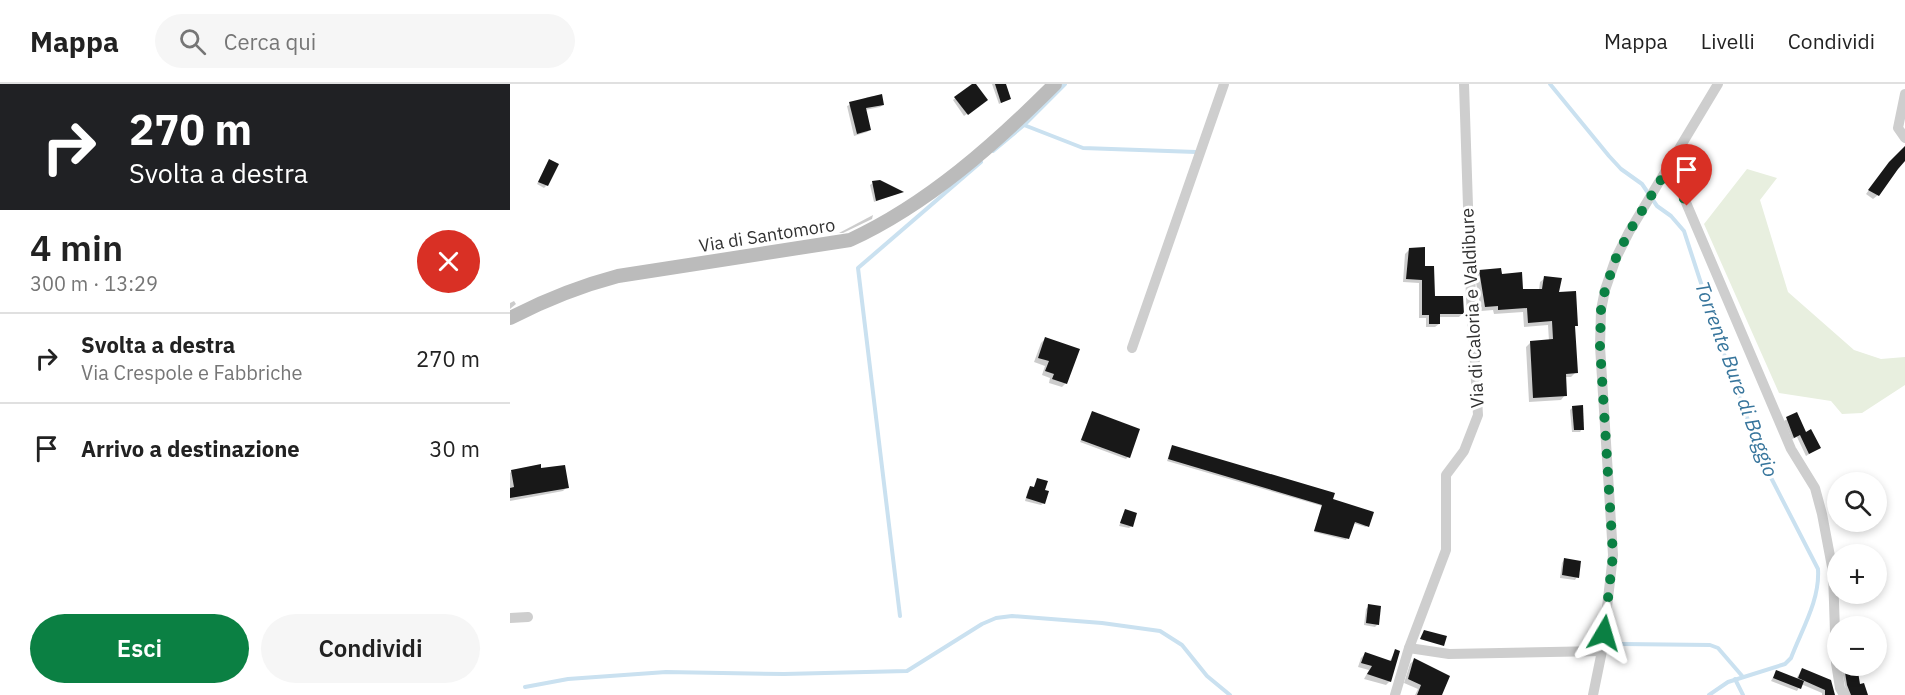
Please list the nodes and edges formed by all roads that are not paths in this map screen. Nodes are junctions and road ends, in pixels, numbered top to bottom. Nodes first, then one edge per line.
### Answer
1 (1055, 84) edge
2 (1224, 84) edge
3 (1464, 84) edge
4 (1718, 84) edge
5 (1905, 94) edge
6 (1905, 138) edge
7 (1670, 165) junction
8 (510, 318) edge
9 (1132, 348) dead end
10 (528, 617) dead end
11 (510, 618) edge
12 (1409, 648) junction
13 (1602, 651) junction
14 (1395, 695) edge
15 (1593, 695) edge
16 (1844, 695) edge

1 - 8 main road, Via di Santomoro
2 - 9 street
3 - 12 street, Via di Caloria e Valdibure
4 - 7 street
5 - 6 street
7 - 13 street
7 - 16 street
10 - 11 street
12 - 13 street
12 - 14 street, Via di Caloria e Valdibure
13 - 15 street

